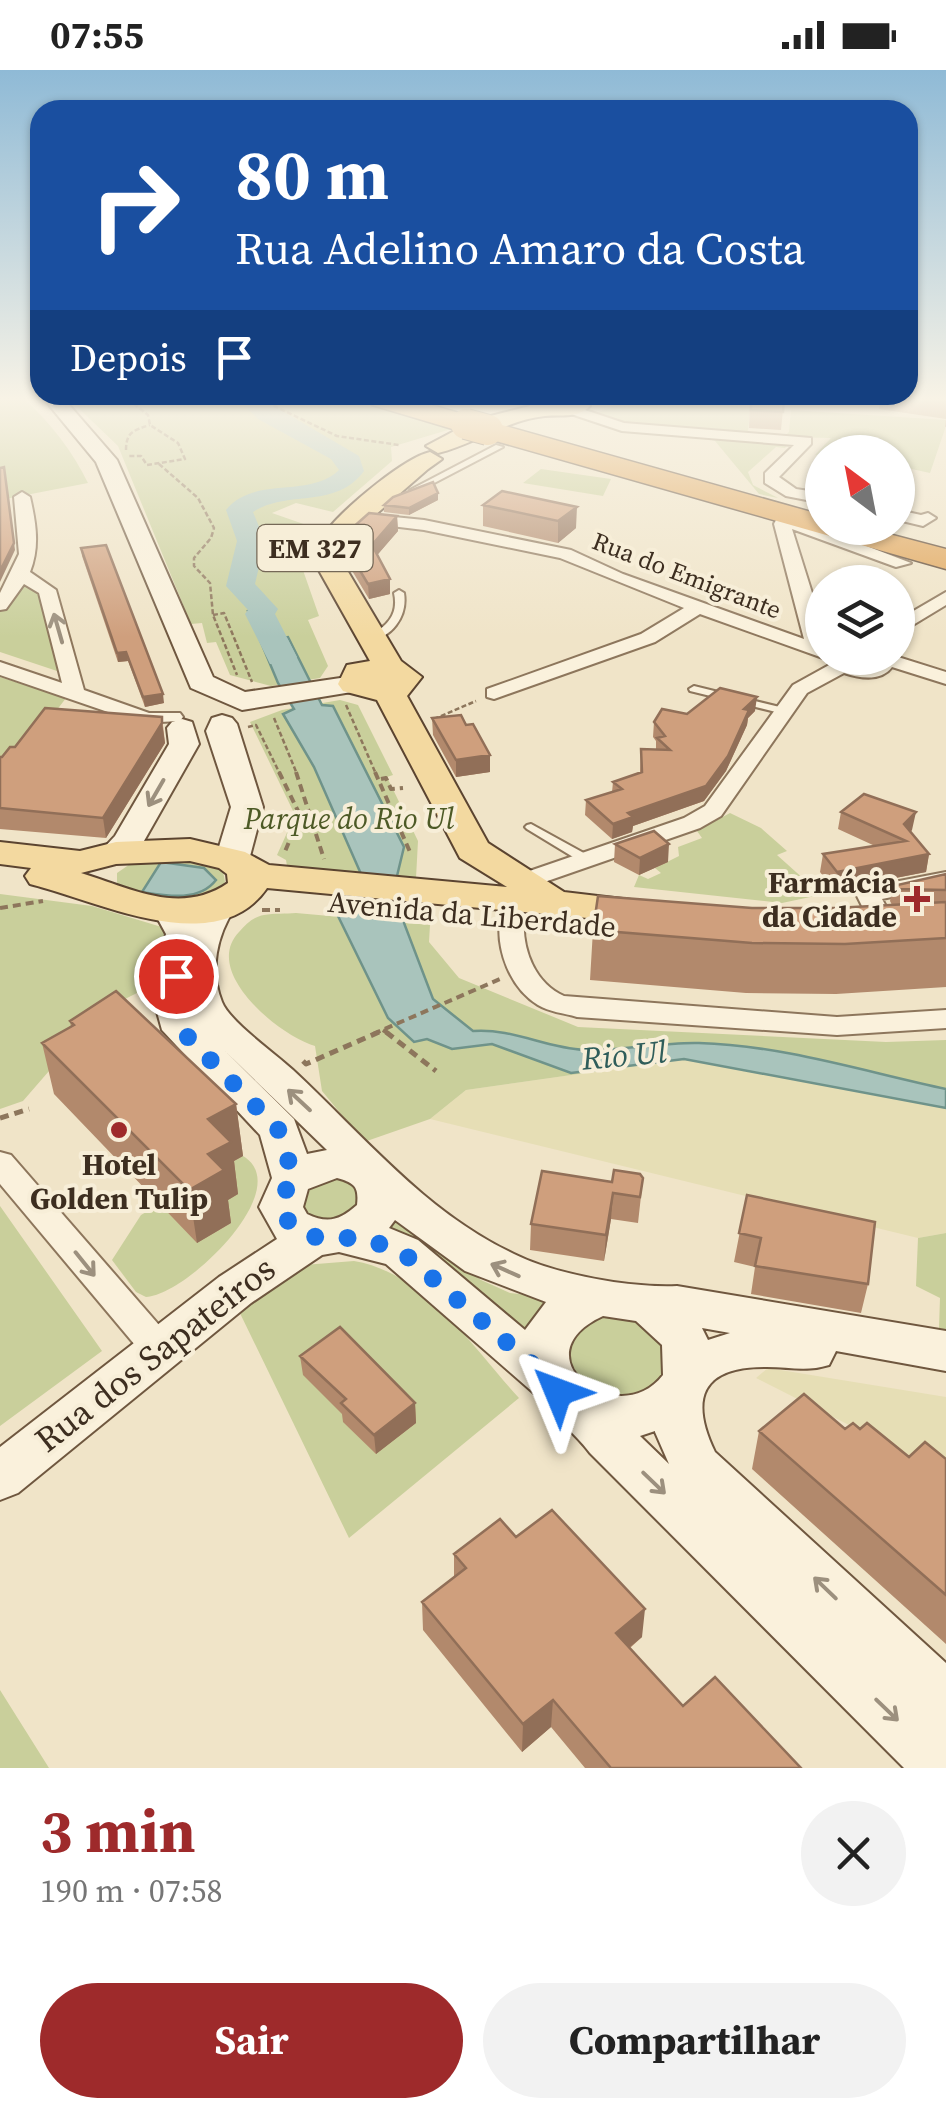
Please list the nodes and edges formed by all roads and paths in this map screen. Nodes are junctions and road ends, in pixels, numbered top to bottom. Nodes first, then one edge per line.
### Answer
1 (97, 478) edge
2 (114, 478) edge
3 (175, 478) edge
4 (388, 478) edge
5 (396, 478) edge
6 (426, 478) edge
7 (661, 478) edge
8 (772, 478) edge
9 (805, 495) edge
10 (22, 498) dead end
11 (378, 500) junction
12 (805, 517) edge
13 (355, 518) junction
14 (928, 518) dead end
15 (915, 519) edge
16 (901, 545) edge
17 (908, 545) edge
18 (946, 556) edge
19 (902, 563) dead end
20 (22, 574) junction
21 (398, 592) dead end
22 (946, 597) edge
23 (805, 599) edge
24 (0, 604) edge
25 (698, 608) junction
26 (213, 615) junction
27 (915, 617) edge
28 (805, 646) edge
29 (915, 666) edge
30 (0, 668) edge
31 (821, 675) edge
32 (363, 677) junction
33 (946, 678) edge
34 (694, 689) dead end
35 (494, 693) joint
36 (75, 694) junction
37 (247, 703) junction
38 (784, 711) junction
39 (180, 716) junction
40 (425, 724) dead end
41 (379, 779) junction
42 (403, 788) dead end
43 (531, 827) dead end
44 (473, 850) junction
45 (410, 852) dead end
46 (0, 853) edge
47 (587, 860) junction
48 (0, 870) edge
49 (90, 875) junction
50 (946, 879) edge
51 (243, 885) junction
52 (309, 888) junction
53 (518, 900) junction
54 (436, 901) junction
55 (562, 903) junction
56 (0, 908) edge
57 (171, 912) junction
58 (882, 929) edge
59 (522, 969) junction
60 (946, 1018) edge
61 (383, 1030) junction
62 (306, 1064) dead end
63 (436, 1071) dead end
64 (29, 1109) dead end
65 (0, 1118) edge
66 (0, 1163) edge
67 (369, 1175) junction
68 (308, 1215) junction
69 (598, 1298) junction
70 (650, 1306) junction
71 (147, 1335) junction
72 (946, 1351) edge
73 (946, 1372) edge
74 (682, 1384) junction
75 (568, 1395) junction
76 (0, 1452) edge
77 (0, 1476) edge
78 (946, 1703) edge
79 (946, 1767) edge

1 - 39 main road
2 - 37 main road
3 - 26 path
4 - 32 main road, EM 327
5 - 11 main road, EM 327
6 - 11 lane
7 - 12 highway
8 - 9 street
10 - 20 street
11 - 13 main road, EM 327
13 - 25 street, Rua do Emigrante
13 - 32 main road, EM 327
14 - 15 street
16 - 18 highway
17 - 18 highway
19 - 23 street
20 - 24 street
36 -> 20 street
21 - 32 lane
22 - 27 street
25 - 28 street, Rua do Emigrante
25 - 35 street
26 - 37 path
26 - 37 path
29 - 33 street
30 - 36 street
31 - 38 street
32 - 37 main road
32 - 41 path
32 - 44 main road, EM 327
34 - 38 lane
35 - 40 path
36 - 39 street
37 - 39 main road
37 - 51 main road
37 - 51 path
37 - 52 path
38 - 47 street
39 -> 49 main road
41 - 42 path
41 - 45 path
43 - 47 lane
44 - 53 main road
44 - 54 main road
46 - 49 main road, Avenida da Liberdade
47 - 53 street
48 - 49 main road, Avenida da Liberdade
49 - 51 main road, Avenida da Liberdade
49 - 56 path
49 - 57 main road, Avenida da Liberdade
50 - 58 street
51 - 52 main road, Avenida da Liberdade
51 - 52 path
51 - 57 main road, Avenida da Liberdade
67 -> 51 main road
52 - 54 main road, Avenida da Liberdade
53 - 54 main road, Avenida da Liberdade
53 - 55 main road
53 - 55 main road, Avenida da Liberdade
53 - 59 street
54 - 55 main road, Avenida da Liberdade
57 - 68 main road
59 - 60 street
59 - 61 path
61 - 62 path
61 - 63 path
64 - 65 path
66 -> 71 street
67 - 68 main road
67 - 68 main road
69 -> 67 main road
68 - 71 main road, Rua dos Sapateiros
68 - 75 main road
68 - 77 main road, Rua dos Sapateiros
69 - 70 main road
69 - 75 main road
70 - 72 main road
70 - 74 main road
71 - 76 main road, Rua dos Sapateiros
73 - 74 main road
74 - 75 main road
78 -> 74 main road
75 -> 79 main road

